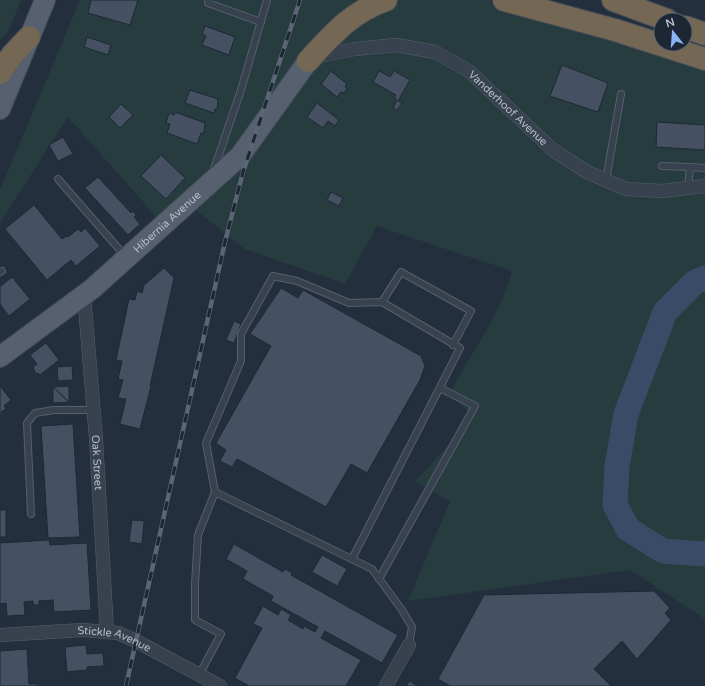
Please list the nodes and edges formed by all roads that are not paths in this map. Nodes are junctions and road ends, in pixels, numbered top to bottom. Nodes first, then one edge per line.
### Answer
1 (45, 0) edge
2 (208, 0) edge
3 (268, 0) edge
4 (386, 0) edge
5 (504, 0) edge
6 (614, 0) edge
7 (653, 15) edge
8 (261, 22) junction
9 (693, 30) edge
10 (705, 34) edge
11 (30, 37) junction
12 (705, 59) edge
13 (308, 61) junction
14 (0, 73) edge
15 (621, 94) dead end
16 (0, 109) edge
17 (662, 166) dead end
18 (690, 167) junction
19 (705, 168) edge
20 (58, 179) dead end
21 (606, 180) junction
22 (209, 185) junction
23 (705, 186) edge
24 (688, 188) junction
25 (127, 258) junction
26 (84, 295) junction
27 (382, 302) junction
28 (453, 345) junction
29 (0, 357) edge
30 (440, 388) junction
31 (94, 410) junction
32 (215, 492) junction
33 (31, 514) dead end
34 (352, 559) junction
35 (379, 579) junction
36 (107, 631) junction
37 (0, 635) edge
38 (409, 645) joint
39 (199, 675) junction
40 (220, 686) edge
41 (386, 686) edge

1 - 11 main road
2 - 8 lane
3 - 8 lane
4 - 13 highway
5 - 12 highway
6 - 7 highway
8 - 22 lane
9 - 10 highway
11 - 14 highway
11 - 16 main road
13 - 21 street, Vanderhoof Avenue
13 - 22 main road, Hibernia Avenue
15 - 21 lane
17 - 18 lane
18 - 19 lane
18 - 24 lane
20 - 25 lane
21 - 24 street, Vanderhoof Avenue
22 - 25 main road, Hibernia Avenue
23 - 24 street, Vanderhoof Avenue
25 - 26 main road, Hibernia Avenue
26 - 29 main road, Hibernia Avenue
26 - 31 street, Oak Street
27 - 28 lane
27 - 28 lane
27 - 32 lane
28 - 30 lane
30 - 34 lane
30 - 35 lane
31 - 33 lane
31 - 36 street, Oak Street
32 - 34 lane
32 - 39 lane
34 - 35 lane
35 - 38 lane
36 - 37 street, Stickle Avenue
36 - 39 street, Stickle Avenue
38 - 41 street
39 - 40 street, Stickle Avenue

